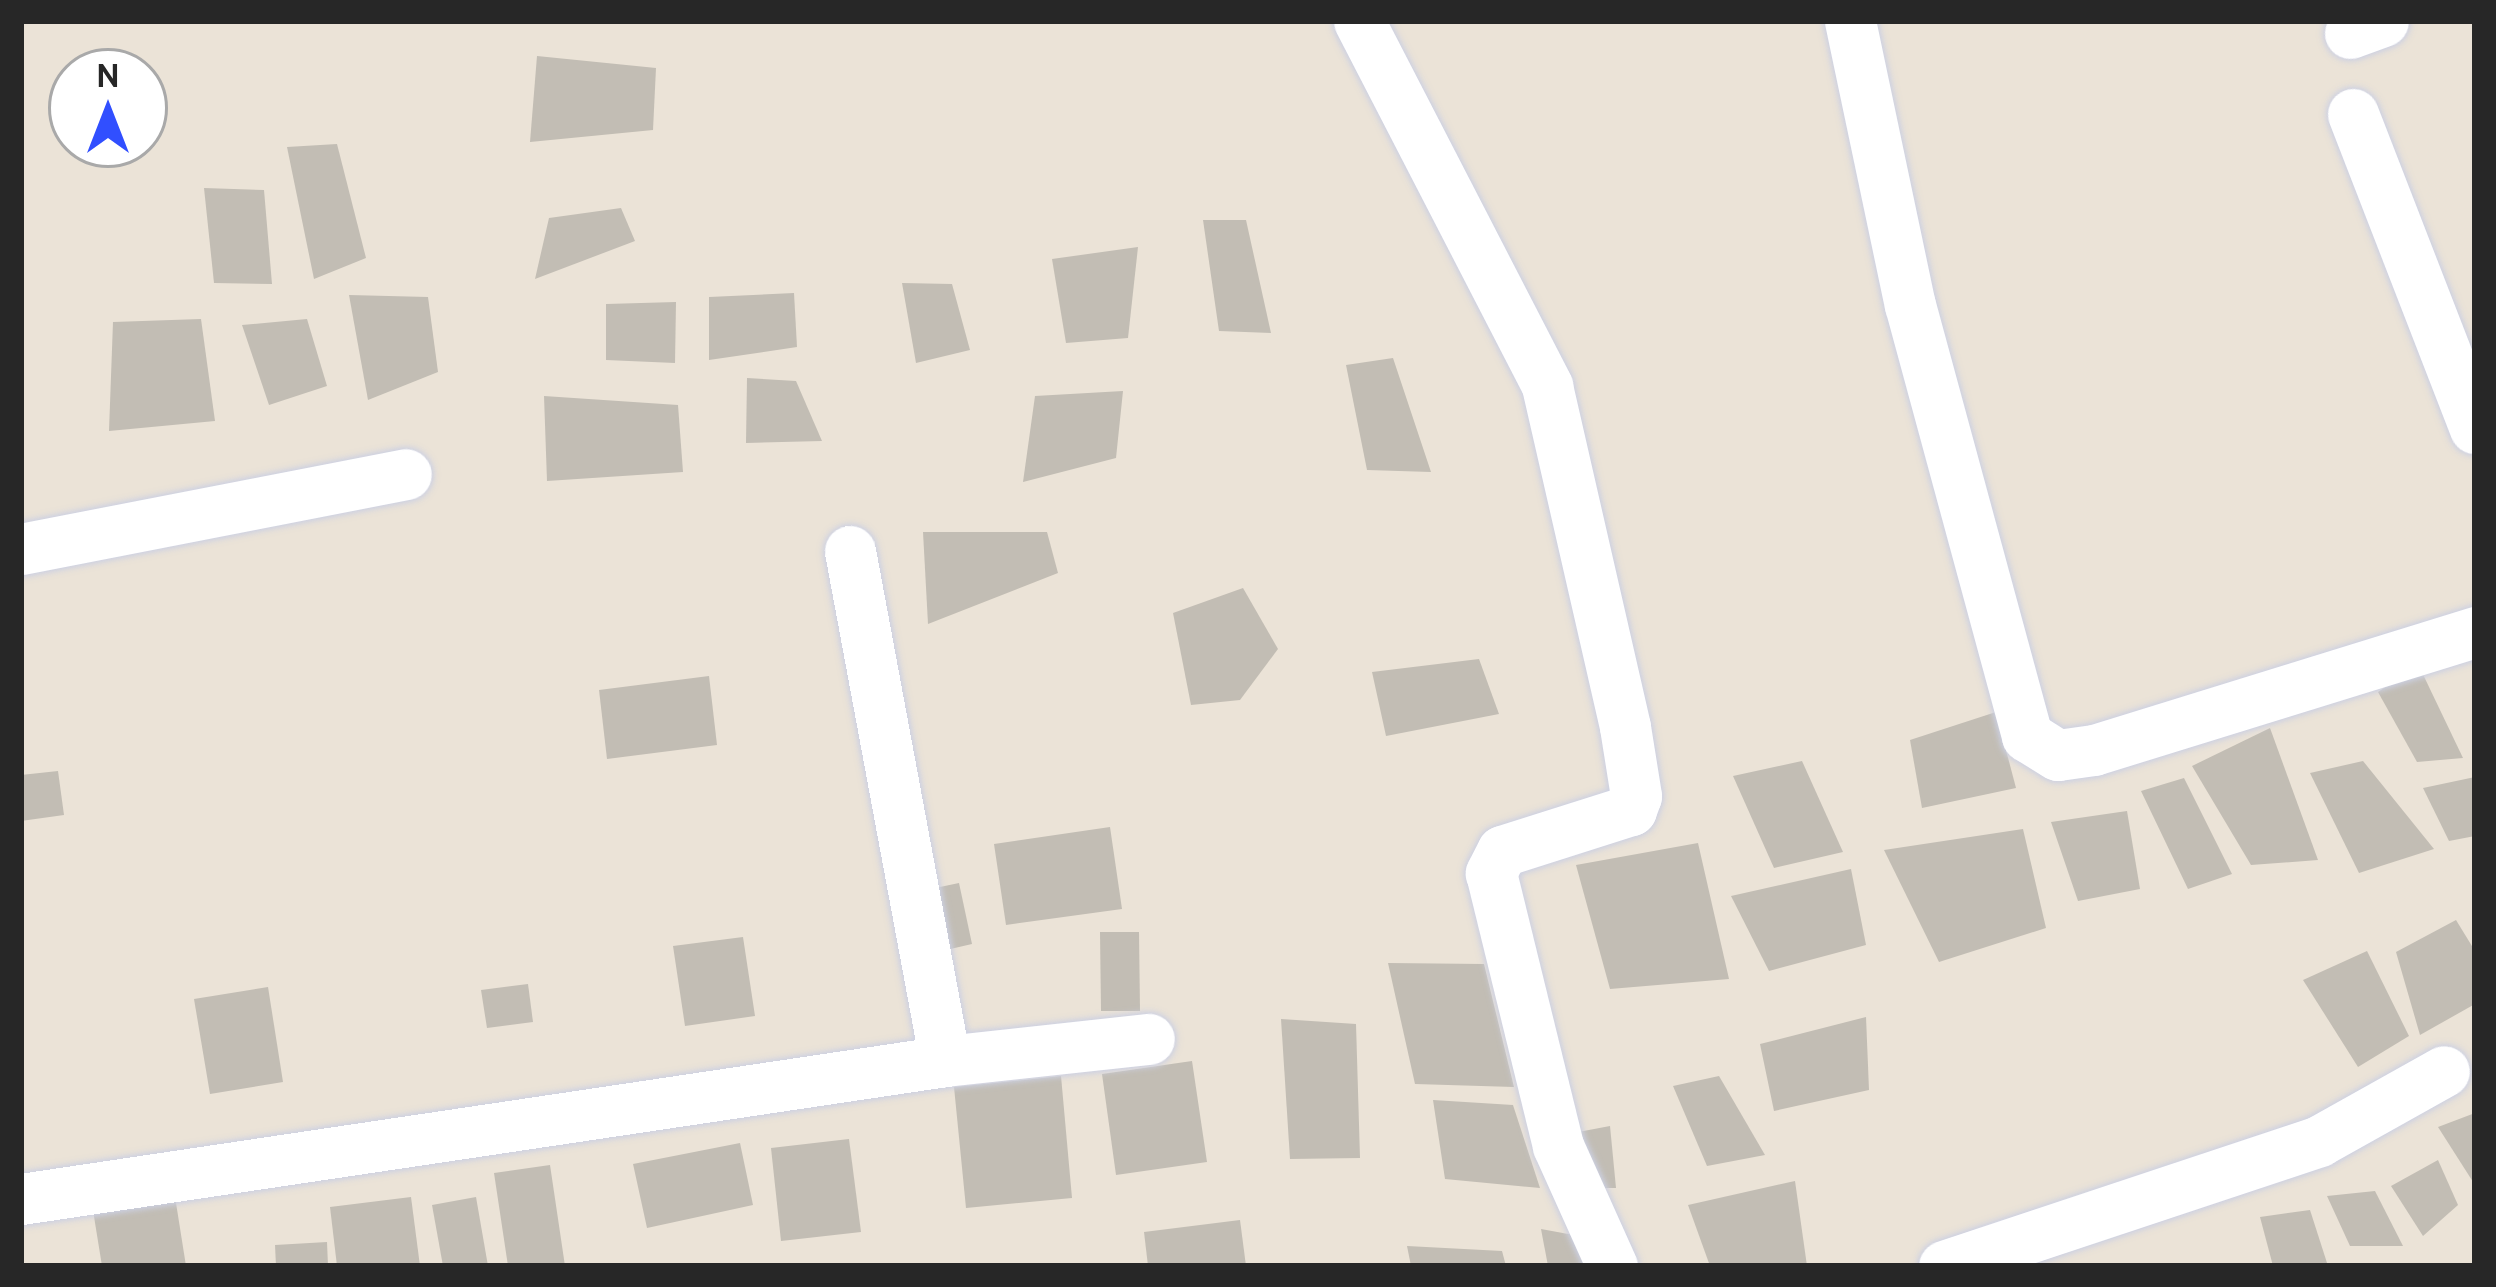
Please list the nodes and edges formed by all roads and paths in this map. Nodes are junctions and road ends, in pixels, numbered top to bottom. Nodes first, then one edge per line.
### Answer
1 (1359, 21) edge
2 (1850, 21) edge
3 (2354, 114) dead end
4 (2475, 428) edge
5 (406, 474) dead end
6 (21, 548) edge
7 (850, 551) dead end
8 (2475, 632) edge
9 (1149, 1039) dead end
10 (945, 1061) junction
11 (2444, 1071) dead end
12 (21, 1199) edge
13 (1612, 1266) edge
14 (1944, 1266) edge

1 - 13 street
2 - 8 street
3 - 4 street
5 - 6 street
7 - 10 street
9 - 10 street
10 - 12 street
11 - 14 street

